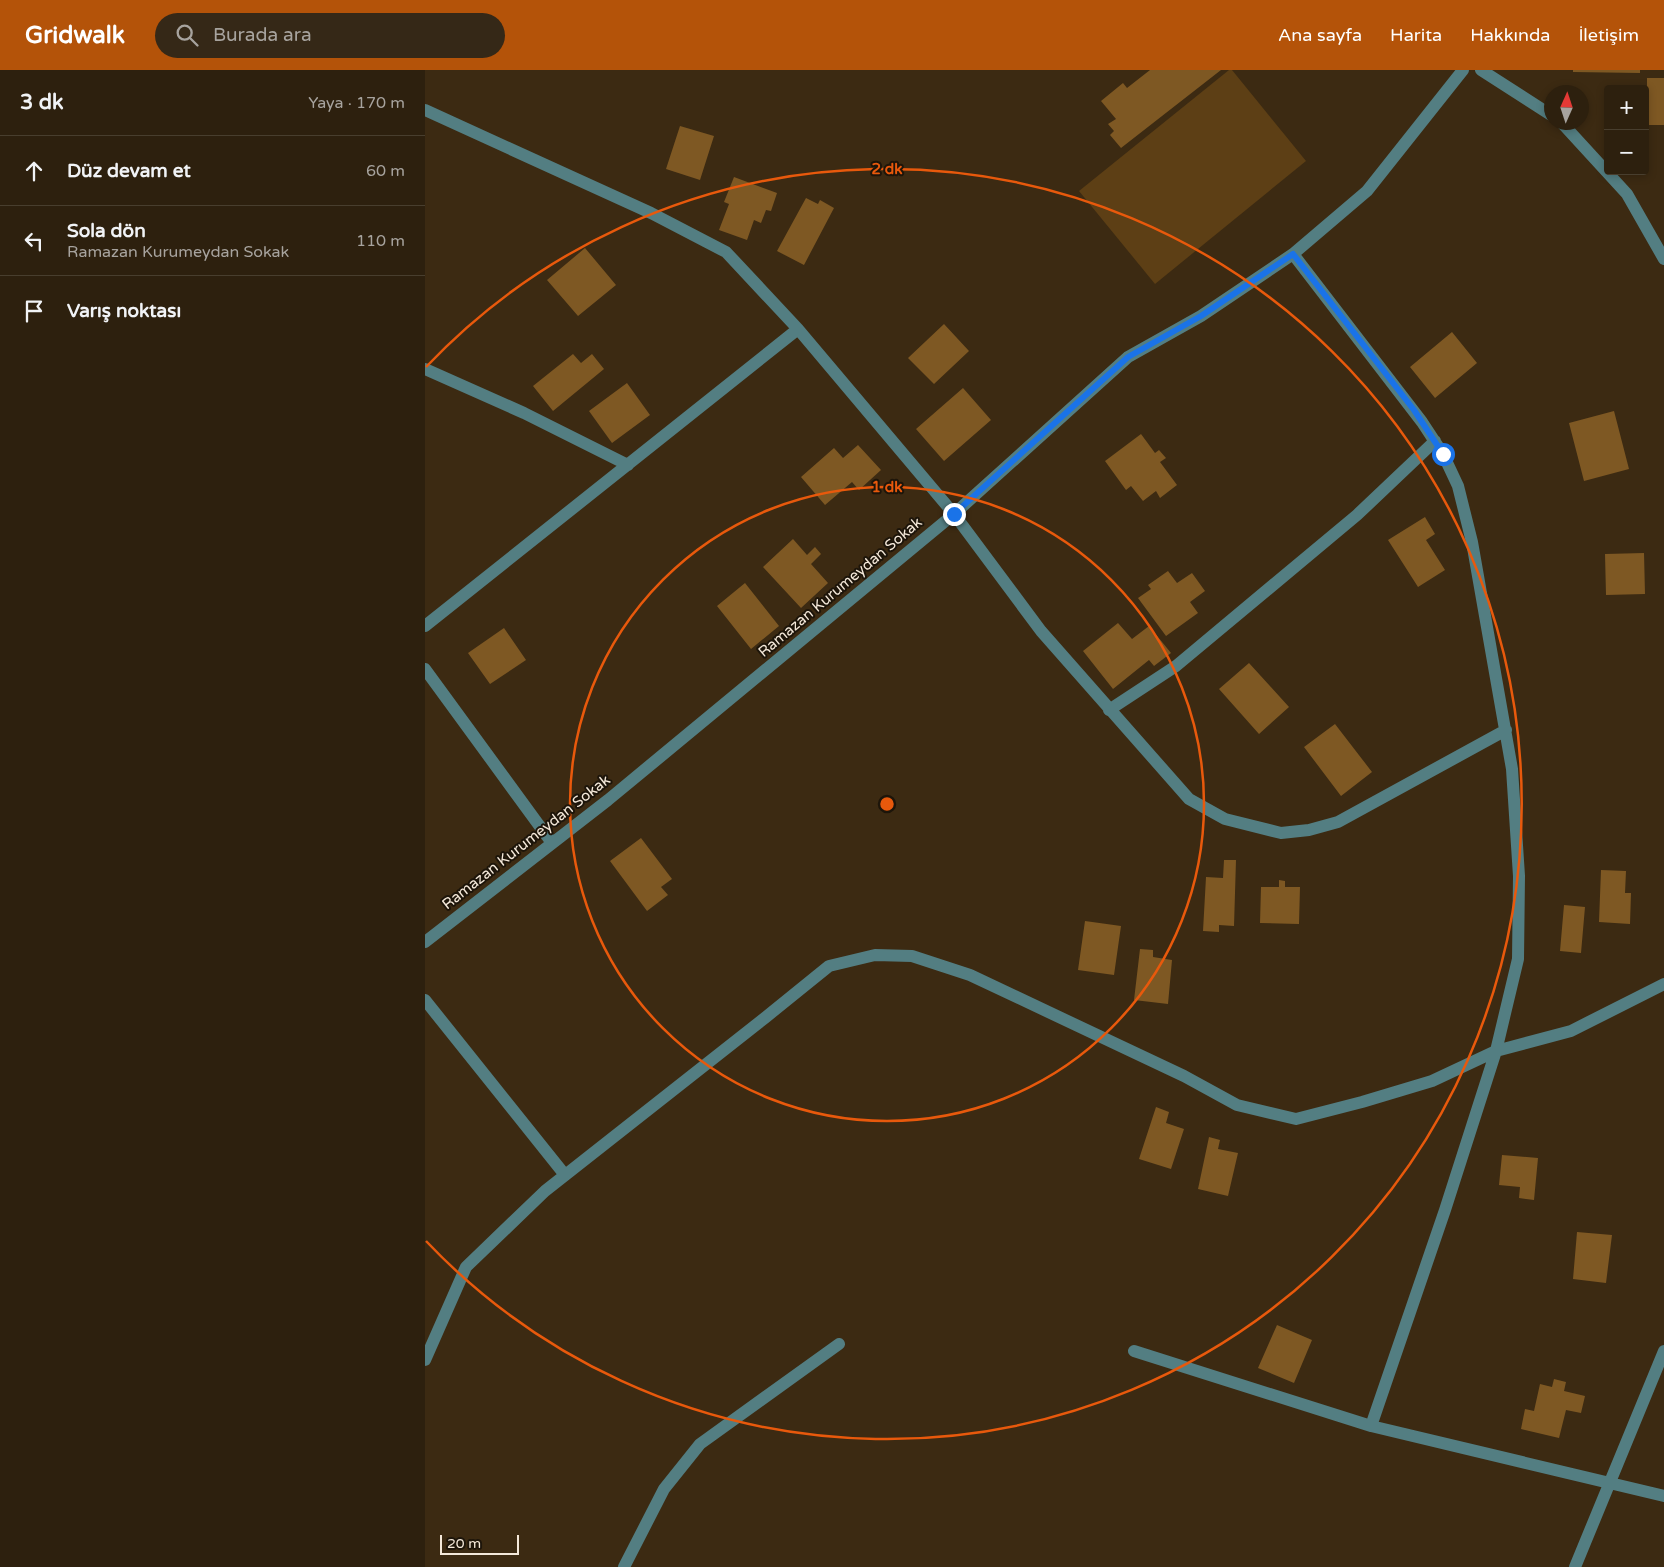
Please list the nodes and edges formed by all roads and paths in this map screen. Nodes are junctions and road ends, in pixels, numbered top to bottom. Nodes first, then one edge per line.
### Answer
1 (1463, 70) edge
2 (1481, 70) edge
3 (425, 110) edge
4 (1544, 110) edge
5 (1568, 130) edge
6 (1293, 254) junction
7 (1664, 259) edge
8 (798, 329) junction
9 (425, 369) edge
10 (1435, 441) junction
11 (628, 464) junction
12 (954, 514) junction
13 (425, 626) edge
14 (425, 669) edge
15 (1109, 710) junction
16 (1506, 730) junction
17 (552, 843) junction
18 (425, 942) edge
19 (1664, 984) edge
20 (425, 1000) edge
21 (1496, 1051) junction
22 (565, 1175) junction
23 (839, 1344) dead end
24 (1134, 1351) dead end
25 (1664, 1351) edge
26 (425, 1360) edge
27 (1371, 1426) junction
28 (1610, 1484) junction
29 (1664, 1496) edge
30 (624, 1567) edge
31 (1575, 1567) edge

1 - 6 street, Ramazan Kurumeydan Sokak
2 - 4 street
3 - 8 street
5 - 7 street
6 - 10 street
6 - 12 street, Ramazan Kurumeydan Sokak
8 - 11 street
8 - 12 street
9 - 11 street
10 - 15 street
10 - 16 street
11 - 13 street
12 - 15 street
12 - 17 street, Ramazan Kurumeydan Sokak
14 - 17 street
15 - 16 street
16 - 21 street
17 - 18 street, Ramazan Kurumeydan Sokak
19 - 21 street
20 - 22 street
21 - 22 street
21 - 27 street
22 - 26 street
23 - 30 street
24 - 27 street
25 - 28 street
27 - 28 street
28 - 29 street
28 - 31 street

